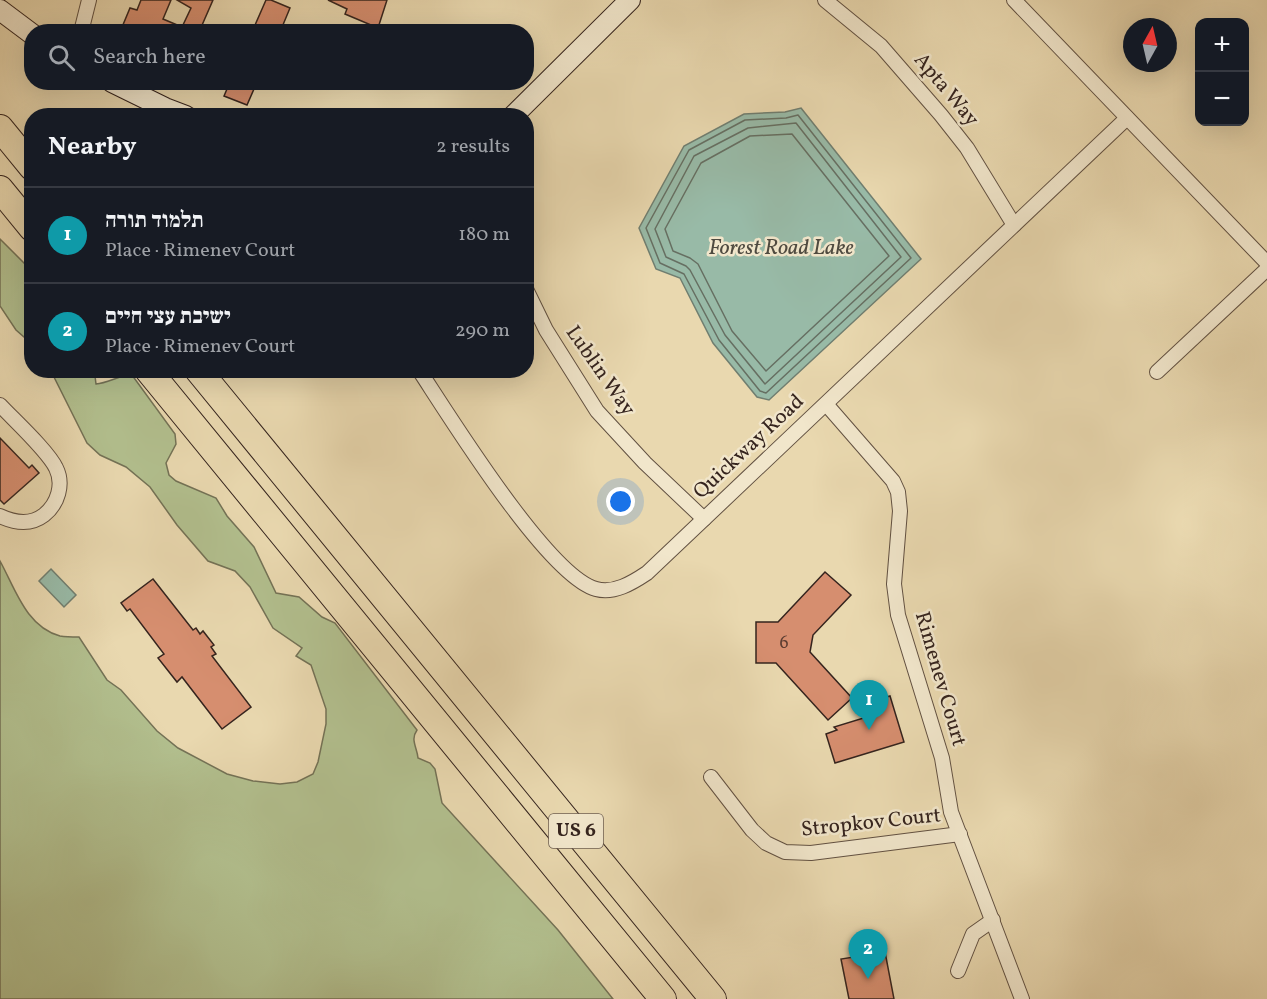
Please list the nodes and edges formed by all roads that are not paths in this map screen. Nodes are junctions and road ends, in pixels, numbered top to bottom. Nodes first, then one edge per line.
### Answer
1 (89, 0) edge
2 (630, 0) edge
3 (825, 0) edge
4 (1014, 0) edge
5 (0, 10) edge
6 (83, 24) edge
7 (24, 28) edge
8 (128, 90) edge
9 (165, 108) edge
10 (521, 108) edge
11 (1127, 118) junction
12 (0, 128) edge
13 (24, 157) edge
14 (0, 189) edge
15 (24, 218) edge
16 (1014, 225) junction
17 (1267, 262) edge
18 (1267, 269) edge
19 (534, 305) edge
20 (1157, 372) dead end
21 (155, 378) edge
22 (205, 378) edge
23 (424, 378) edge
24 (826, 404) junction
25 (0, 405) edge
26 (0, 516) edge
27 (704, 519) junction
28 (711, 777) dead end
29 (960, 834) junction
30 (993, 920) junction
31 (958, 971) dead end
32 (663, 999) edge
33 (713, 999) edge
34 (1022, 999) edge

1 - 6 street
2 - 10 street
3 - 16 street, Apta Way
4 - 11 street
5 - 7 street
8 - 9 street
11 - 16 street, Quickway Road
11 - 17 street
12 - 13 highway
14 - 15 highway
16 - 24 street, Quickway Road
18 - 20 street
19 - 27 street, Lublin Way
21 - 32 highway, US 6
22 - 33 highway, US 6
23 - 27 street, Quickway Road
24 - 27 street, Quickway Road
24 - 29 street, Rimenev Court
25 - 26 street
28 - 29 street, Stropkov Court
29 - 30 street, Rimenev Court
30 - 31 street
30 - 34 street, Rimenev Court

